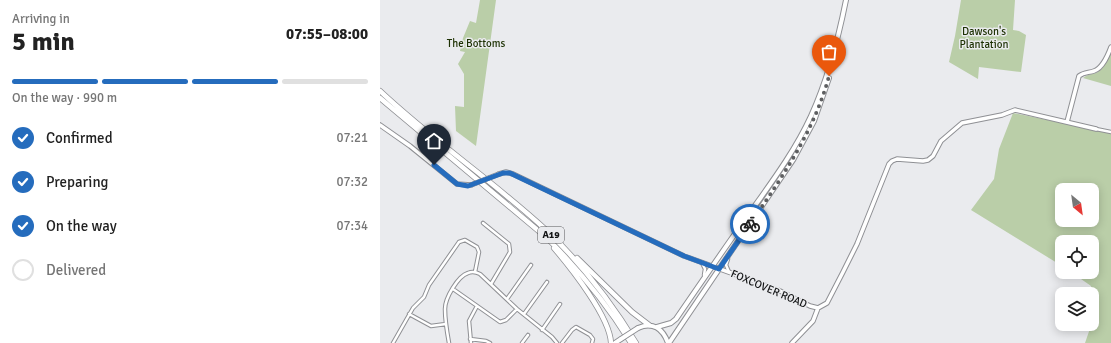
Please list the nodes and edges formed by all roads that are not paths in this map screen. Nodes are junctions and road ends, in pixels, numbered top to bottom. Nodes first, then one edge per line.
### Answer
1 (846, 0) edge
2 (836, 44) junction
3 (1111, 47) edge
4 (380, 92) edge
5 (380, 98) edge
6 (1067, 122) junction
7 (380, 125) edge
8 (1096, 129) joint
9 (1111, 132) edge
10 (527, 220) junction
11 (483, 223) dead end
12 (545, 229) junction
13 (742, 236) junction
14 (701, 262) junction
15 (531, 265) dead end
16 (712, 266) junction
17 (719, 269) junction
18 (475, 272) junction
19 (729, 272) junction
20 (547, 282) dead end
21 (491, 284) junction
22 (452, 289) junction
23 (695, 291) junction
24 (507, 300) junction
25 (560, 304) dead end
26 (477, 306) junction
27 (818, 308) junction
28 (517, 309) junction
29 (409, 314) junction
30 (524, 314) junction
31 (446, 324) junction
32 (649, 325) junction
33 (657, 327) junction
34 (542, 330) junction
35 (528, 335) dead end
36 (470, 341) edge
37 (392, 343) edge
38 (448, 343) edge
39 (490, 343) edge
40 (522, 343) edge
41 (557, 343) edge
42 (562, 343) edge
43 (592, 343) edge
44 (611, 343) edge
45 (615, 343) edge
46 (631, 343) edge
47 (636, 343) edge
48 (669, 343) edge
49 (792, 343) edge

1 - 2 main road
2 - 13 main road
2 - 16 main road
3 - 6 street
4 - 12 highway, A19
5 - 10 highway, A19
6 - 8 street
6 - 27 street
7 - 14 street, FOXCOVER ROAD, bridge
8 - 9 street
10 - 44 highway, A19
10 - 46 highway, A19
11 - 21 street
12 - 32 highway
12 - 47 highway, A19
13 - 17 main road
13 - 19 street
14 - 16 street, FOXCOVER ROAD
14 - 23 street
15 - 24 street
16 - 17 street, FOXCOVER ROAD
16 - 23 main road
17 - 19 street, FOXCOVER ROAD
17 - 48 main road
18 - 21 street
18 - 22 street
18 - 29 street
19 - 27 street, FOXCOVER ROAD
20 - 30 street
21 - 24 street
22 - 26 street
22 - 31 street
23 - 33 main road
24 - 28 street
25 - 34 street
26 - 28 street
26 - 36 street
27 - 49 street
28 - 30 street
29 - 31 street
29 - 37 street
30 - 34 street
31 - 38 street
32 - 33 main road
32 - 45 main road, bridge
33 - 48 main road
34 - 41 street
35 - 40 street
36 - 39 street
42 - 43 street

